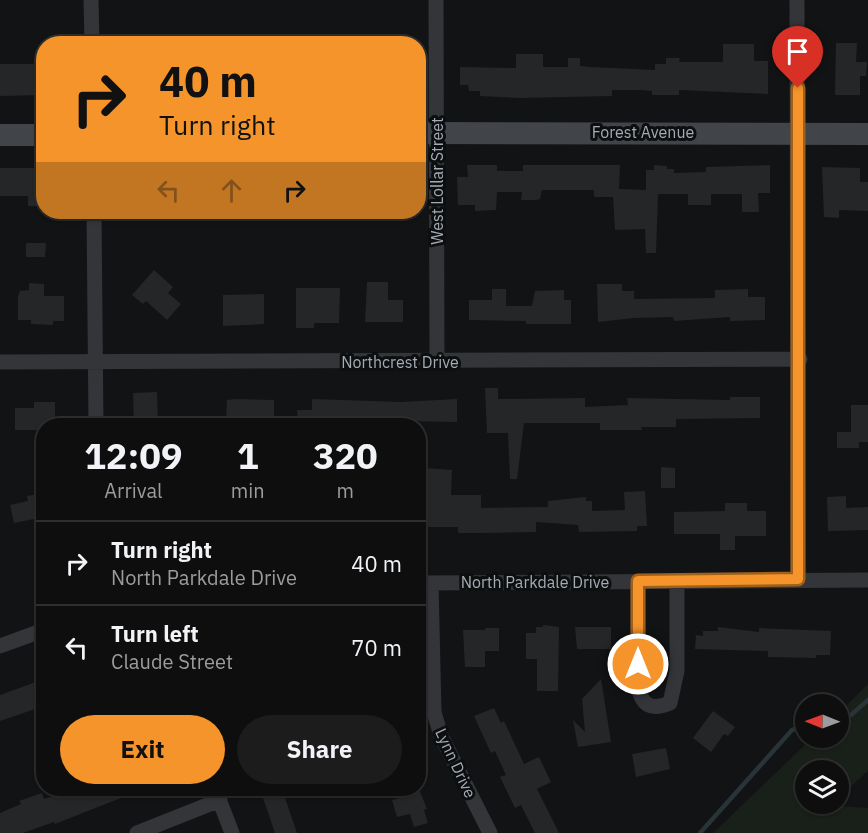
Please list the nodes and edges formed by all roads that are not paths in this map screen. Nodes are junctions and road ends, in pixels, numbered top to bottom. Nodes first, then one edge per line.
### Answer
1 (92, 0) edge
2 (436, 0) edge
3 (797, 0) edge
4 (92, 36) edge
5 (799, 132) junction
6 (427, 133) edge
7 (868, 134) edge
8 (0, 135) edge
9 (36, 135) edge
10 (94, 219) edge
11 (800, 359) junction
12 (0, 362) edge
13 (437, 362) junction
14 (96, 363) junction
15 (96, 418) edge
16 (798, 579) junction
17 (868, 580) edge
18 (638, 581) junction
19 (677, 581) junction
20 (426, 583) edge
21 (426, 597) edge
22 (36, 633) edge
23 (0, 646) edge
24 (215, 796) edge
25 (217, 796) edge
26 (137, 833) edge
27 (232, 833) edge
28 (490, 833) edge

1 - 4 street
2 - 6 street, West Lollar Street
3 - 5 street
5 - 6 street, Forest Avenue
5 - 7 street, Forest Avenue
5 - 11 street
6 - 13 street, West Lollar Street
8 - 9 street
10 - 14 street
11 - 13 street, Northcrest Drive
11 - 16 street
12 - 14 street, Northcrest Drive
13 - 14 street, Northcrest Drive
14 - 15 street
16 - 17 street, North Parkdale Drive
16 - 19 street, North Parkdale Drive
18 - 19 street, North Parkdale Drive
18 - 19 street
18 - 20 street, North Parkdale Drive
21 - 28 street, Lynn Drive
22 - 23 street
24 - 26 street
25 - 27 street

